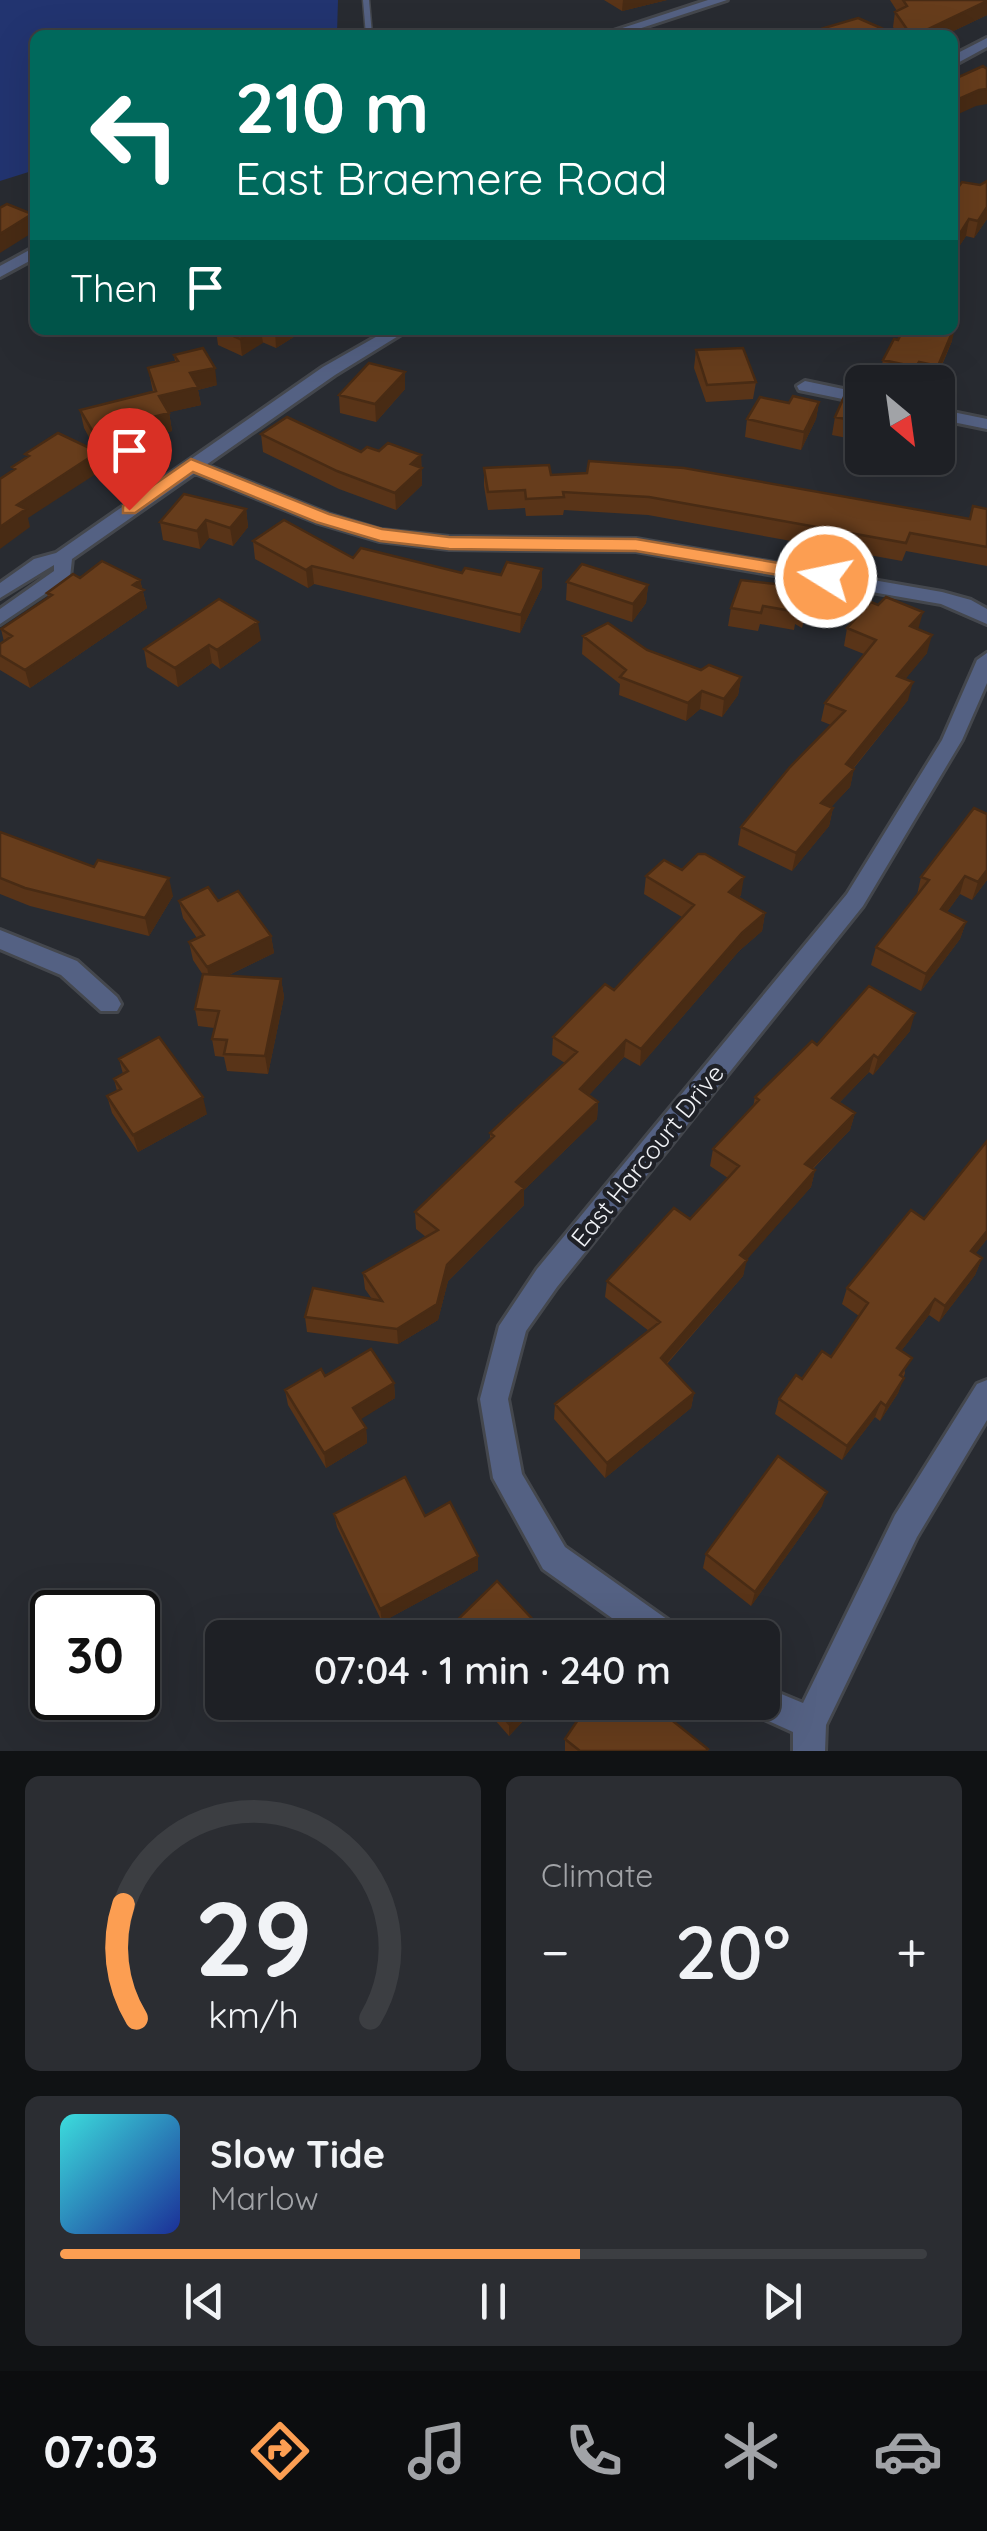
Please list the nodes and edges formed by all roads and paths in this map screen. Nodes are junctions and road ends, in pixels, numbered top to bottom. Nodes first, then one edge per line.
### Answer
1 (366, 0) edge
2 (672, 0) edge
3 (721, 0) edge
4 (688, 8) junction
5 (369, 30) edge
6 (621, 30) edge
7 (987, 42) edge
8 (958, 59) edge
9 (30, 255) edge
10 (0, 272) edge
11 (391, 335) edge
12 (804, 386) dead end
13 (845, 394) edge
14 (955, 417) edge
15 (987, 424) edge
16 (191, 465) junction
17 (64, 558) junction
18 (0, 592) edge
19 (986, 617) edge
20 (0, 618) edge
21 (987, 660) edge
22 (0, 939) edge
23 (109, 1004) dead end
24 (987, 1394) edge
25 (641, 1620) edge
26 (780, 1715) edge
27 (809, 1737) edge

1 - 5 lane
2 - 4 street
3 - 4 street
4 - 6 street
7 - 8 street
9 - 10 street
11 - 16 street
12 - 13 street
14 - 15 street
16 - 17 street
16 - 19 street
17 - 18 street
17 - 20 street
21 - 25 street, East Harcourt Drive
22 - 23 street
24 - 27 street
26 - 27 street

